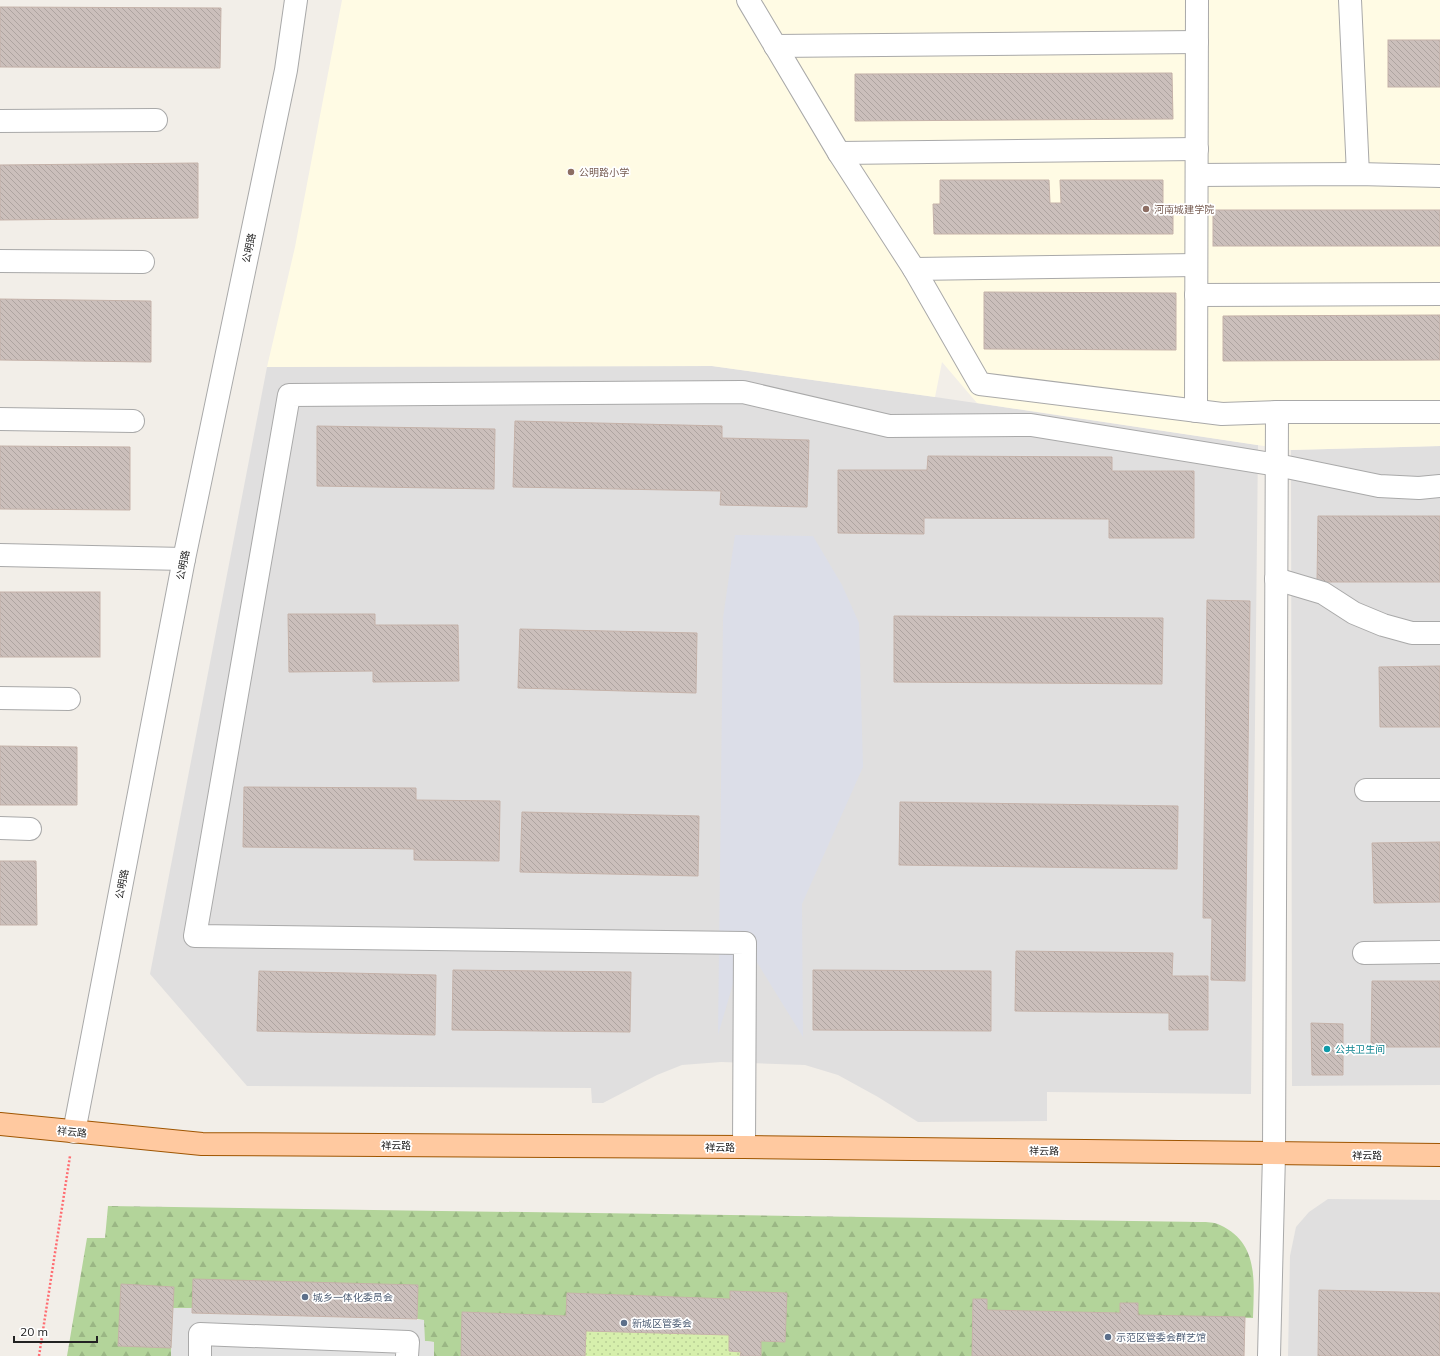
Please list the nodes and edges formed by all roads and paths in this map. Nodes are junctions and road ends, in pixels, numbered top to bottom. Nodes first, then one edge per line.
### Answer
1 (296, 0) edge
2 (748, 0) edge
3 (1197, 0) edge
4 (1350, 0) edge
5 (1197, 42) junction
6 (776, 46) junction
7 (156, 120) dead end
8 (0, 121) edge
9 (1197, 150) junction
10 (839, 153) junction
11 (1358, 174) junction
12 (1197, 175) junction
13 (1440, 176) edge
14 (0, 261) edge
15 (142, 262) dead end
16 (1196, 265) junction
17 (914, 269) junction
18 (1440, 294) edge
19 (1196, 295) junction
20 (1196, 411) junction
21 (1277, 412) junction
22 (1440, 412) edge
23 (0, 419) edge
24 (133, 421) dead end
25 (1277, 466) junction
26 (1440, 486) edge
27 (0, 555) edge
28 (184, 559) junction
29 (1276, 579) junction
30 (1440, 633) edge
31 (0, 698) edge
32 (69, 699) dead end
33 (1366, 790) dead end
34 (1440, 790) edge
35 (0, 828) edge
36 (30, 829) dead end
37 (1440, 952) edge
38 (1364, 953) dead end
39 (0, 1124) edge
40 (74, 1132) junction
41 (744, 1147) junction
42 (1274, 1154) junction
43 (1440, 1155) edge
44 (39, 1356) edge
45 (200, 1356) edge
46 (407, 1356) edge
47 (1269, 1356) edge

1 - 28 street, 公明路
2 - 6 street
3 - 5 street
4 - 11 street
5 - 6 street
5 - 9 street
6 - 10 street
7 - 8 street
9 - 10 street
9 - 12 street
10 - 17 street
11 - 12 street
11 - 13 street
12 - 16 street
14 - 15 street
16 - 17 street
16 - 19 street
17 - 20 street
18 - 19 street
19 - 20 street
20 - 21 street
21 - 22 street
21 - 25 street
23 - 24 street
25 - 26 street
25 - 29 street
25 - 41 street
27 - 28 street
28 - 40 street, 公明路
29 - 30 street
29 - 42 street
31 - 32 street
33 - 34 street
35 - 36 street
37 - 38 street
39 - 40 main road, 祥云路
40 - 41 main road, 祥云路
40 - 44 path
41 - 42 main road, 祥云路
42 - 43 main road, 祥云路
42 - 47 street
45 - 46 street

